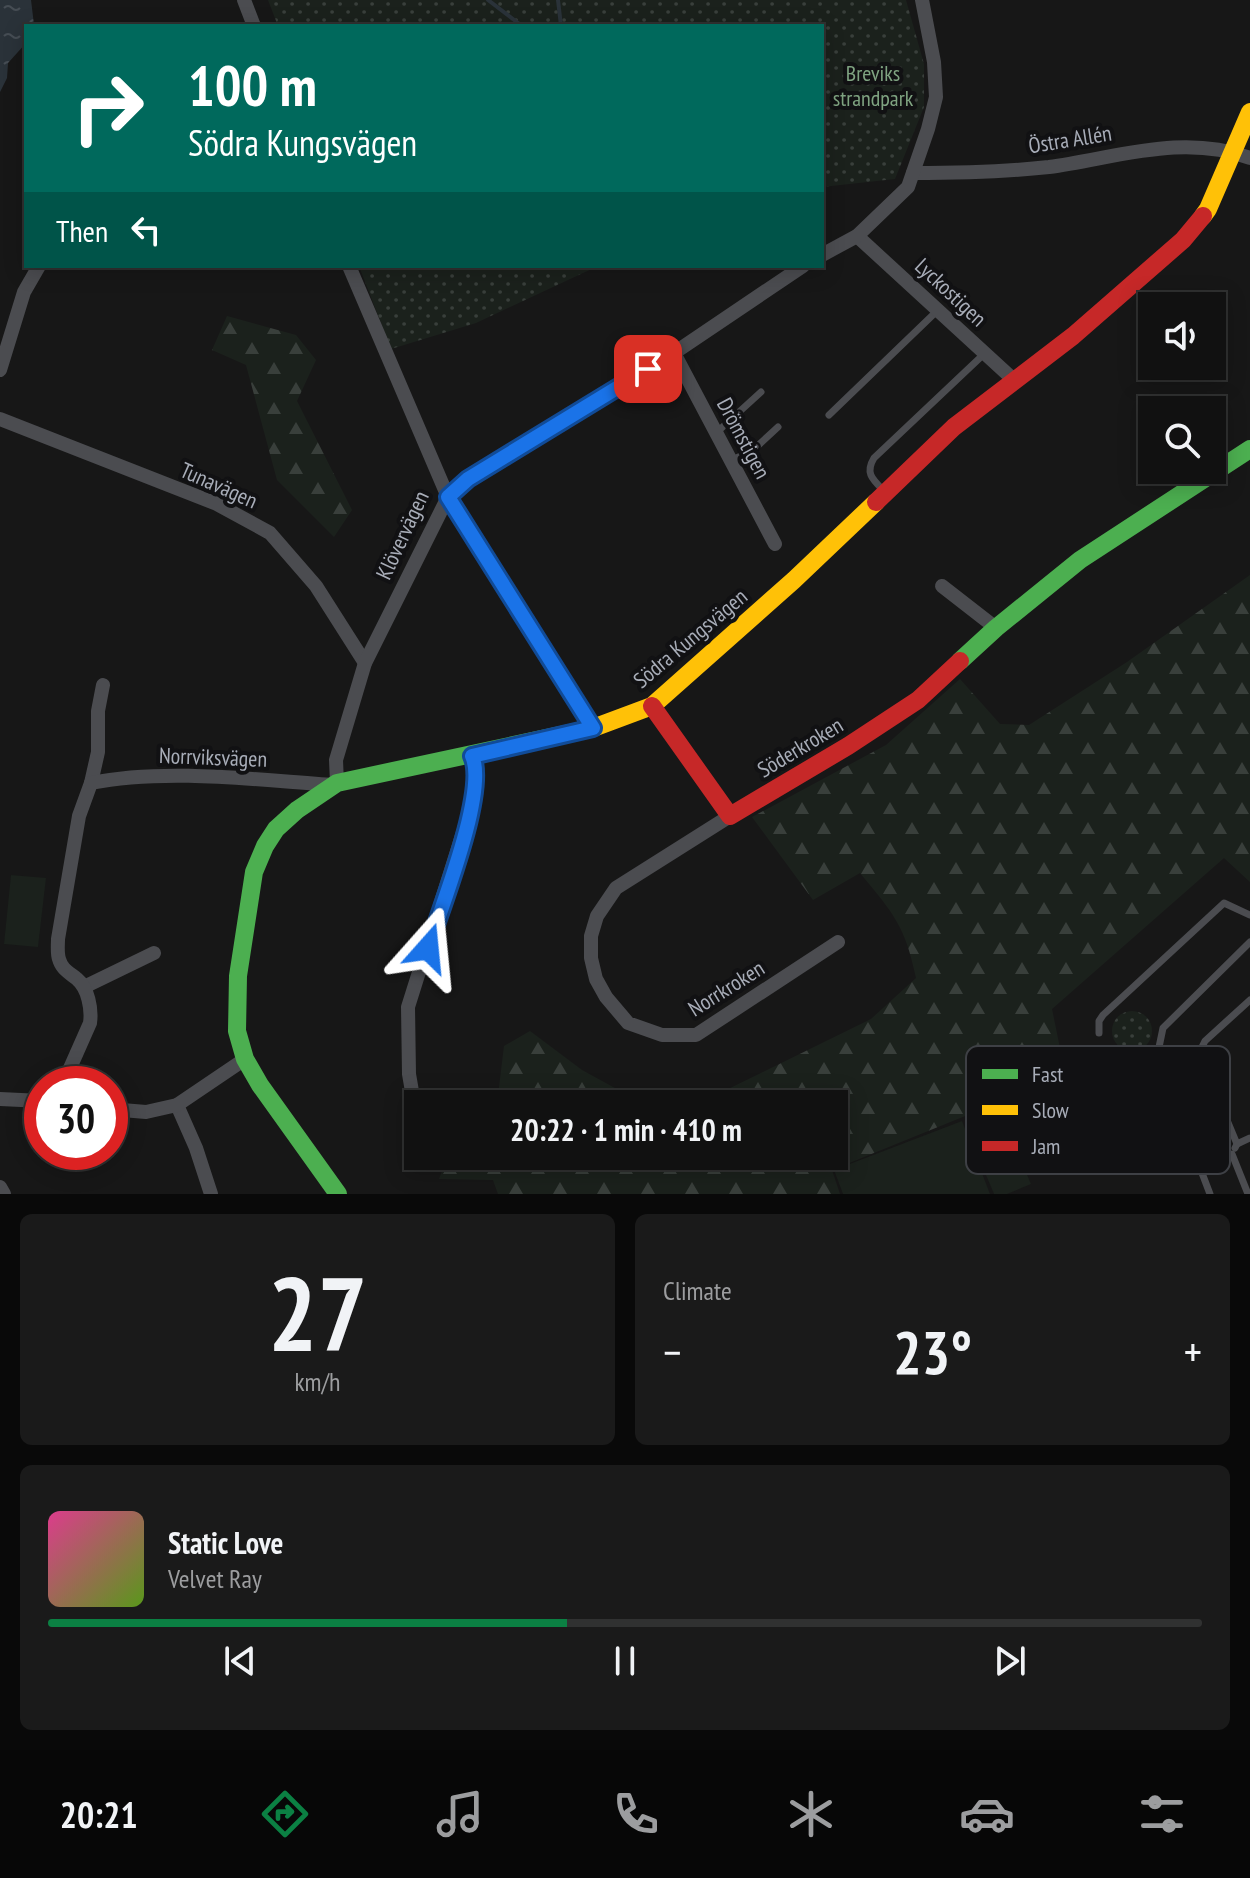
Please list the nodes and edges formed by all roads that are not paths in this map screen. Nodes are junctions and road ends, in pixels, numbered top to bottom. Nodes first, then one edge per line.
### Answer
1 (244, 0) edge
2 (922, 0) edge
3 (253, 24) edge
4 (1250, 112) edge
5 (1241, 156) edge
6 (913, 173) junction
7 (857, 236) junction
8 (824, 254) edge
9 (38, 268) edge
10 (350, 268) edge
11 (800, 268) edge
12 (938, 310) junction
13 (674, 353) junction
14 (985, 353) junction
15 (0, 370) edge
16 (1014, 380) junction
17 (761, 392) dead end
18 (829, 415) dead end
19 (0, 419) edge
20 (778, 427) dead end
21 (716, 433) junction
22 (1250, 449) edge
23 (731, 460) junction
24 (885, 492) junction
25 (448, 497) junction
26 (775, 544) dead end
27 (942, 586) dead end
28 (996, 628) junction
29 (365, 663) junction
30 (103, 685) dead end
31 (652, 706) junction
32 (593, 728) junction
33 (472, 756) junction
34 (91, 783) junction
35 (335, 784) junction
36 (730, 816) junction
37 (1250, 915) edge
38 (838, 942) dead end
39 (1250, 942) edge
40 (154, 953) dead end
41 (84, 987) junction
42 (1250, 1000) edge
43 (1099, 1033) dead end
44 (1159, 1046) edge
45 (1202, 1046) edge
46 (245, 1059) junction
47 (71, 1066) edge
48 (412, 1090) edge
49 (0, 1099) edge
50 (24, 1100) edge
51 (177, 1105) junction
52 (128, 1110) edge
53 (1230, 1127) edge
54 (1250, 1138) edge
55 (1237, 1144) junction
56 (1232, 1154) joint
57 (1202, 1174) edge
58 (0, 1187) edge
59 (4, 1194) edge
60 (211, 1194) edge
61 (338, 1194) edge
62 (1210, 1194) edge
63 (1248, 1194) edge

1 - 3 street
2 - 6 street
4 - 5 street, Södra Kungsvägen
5 - 6 street, Östra Allén
5 - 16 street, Södra Kungsvägen
6 - 7 street
7 - 8 street
7 - 12 street, Lyckostigen
9 - 15 street
10 - 25 street, Klövervägen
11 - 13 street
12 - 14 street, Lyckostigen
12 - 18 lane
13 - 21 street, Drömstigen
13 - 25 street
14 - 16 street, Lyckostigen
14 - 24 lane
16 - 24 street, Södra Kungsvägen
17 - 21 lane
19 - 29 street, Tunavägen
20 - 23 lane
21 - 23 street, Drömstigen
22 - 28 street, Söderkroken
23 - 26 street, Drömstigen
24 - 31 street, Södra Kungsvägen
25 - 29 street, Klövervägen
25 - 32 street
27 - 28 street
28 - 36 street, Söderkroken
29 - 35 street, Klövervägen
30 - 34 street
31 - 32 street, Södra Kungsvägen
31 - 36 street
32 - 33 street, Södra Kungsvägen
33 - 35 street, Södra Kungsvägen
33 - 48 street
34 - 35 street, Norrviksvägen
34 - 41 street
35 - 46 street, Södra Kungsvägen
36 - 38 street, Norrkroken
37 - 43 lane
39 - 44 lane
40 - 41 street
41 - 47 street
42 - 45 lane
46 - 51 street
46 - 61 street, Södra Kungsvägen
49 - 50 street
51 - 52 street
51 - 60 street
53 - 55 lane
54 - 55 lane
55 - 56 lane
56 - 63 lane
57 - 62 lane
58 - 59 street

